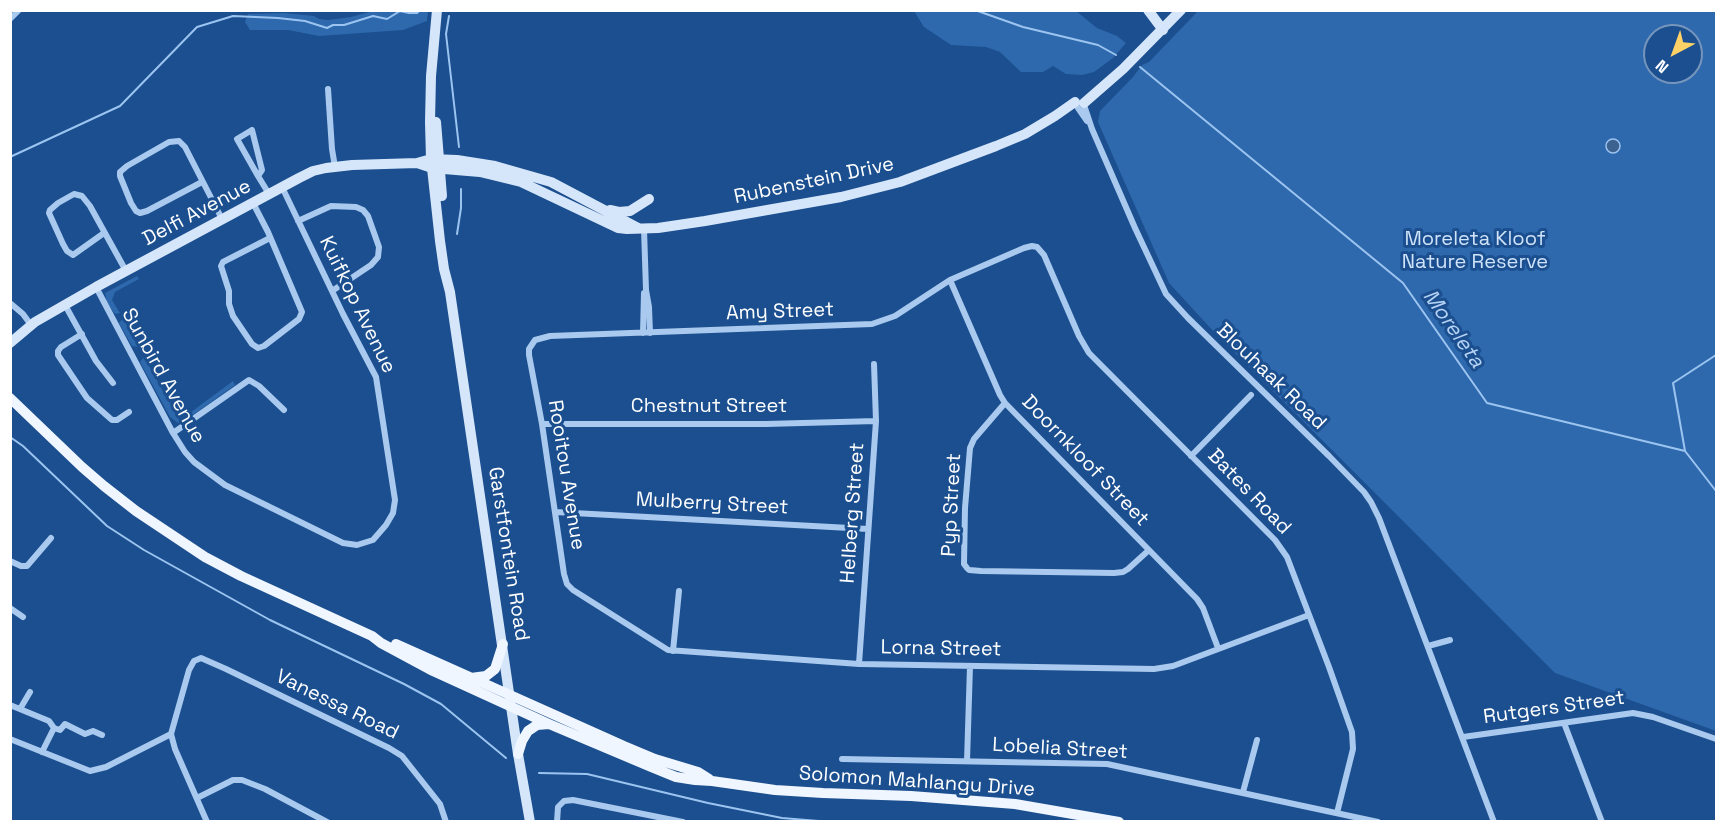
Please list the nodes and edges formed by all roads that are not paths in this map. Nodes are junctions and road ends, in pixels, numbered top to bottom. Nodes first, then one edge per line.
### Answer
1 (19, 10) edge
2 (437, 10) edge
3 (1148, 10) edge
4 (1173, 10) edge
5 (1181, 10) edge
6 (10, 19) edge
7 (1160, 28) junction
8 (328, 89) dead end
9 (1079, 104) junction
10 (436, 164) junction
11 (335, 167) junction
12 (465, 170) junction
13 (258, 176) junction
14 (202, 182) junction
15 (441, 182) junction
16 (282, 187) junction
17 (269, 194) junction
18 (649, 199) dead end
19 (252, 203) junction
20 (600, 208) junction
21 (222, 219) junction
22 (298, 221) junction
23 (642, 228) junction
24 (104, 233) junction
25 (270, 238) junction
26 (1024, 248) joint
27 (126, 271) junction
28 (950, 280) junction
29 (96, 287) junction
30 (332, 291) junction
31 (450, 292) junction
32 (10, 303) edge
33 (65, 304) junction
34 (31, 325) junction
35 (646, 333) junction
36 (81, 334) junction
37 (10, 343) edge
38 (529, 355) joint
39 (874, 364) dead end
40 (113, 383) dead end
41 (10, 390) edge
42 (1251, 395) dead end
43 (10, 398) edge
44 (1005, 404) junction
45 (284, 410) dead end
46 (129, 412) dead end
47 (876, 421) junction
48 (542, 424) junction
49 (173, 433) junction
50 (58, 443) junction
51 (1191, 456) junction
52 (555, 512) junction
53 (393, 513) joint
54 (868, 529) junction
55 (51, 538) dead end
56 (1149, 550) junction
57 (10, 561) edge
58 (679, 591) dead end
59 (579, 594) joint
60 (10, 608) edge
61 (1308, 615) junction
62 (23, 617) dead end
63 (372, 636) junction
64 (1450, 640) dead end
65 (503, 644) junction
66 (1428, 646) junction
67 (1218, 648) junction
68 (673, 651) junction
69 (859, 664) junction
70 (970, 666) junction
71 (471, 678) junction
72 (30, 692) dead end
73 (510, 695) junction
74 (10, 705) edge
75 (512, 707) junction
76 (20, 710) junction
77 (1564, 723) junction
78 (549, 724) junction
79 (54, 728) junction
80 (171, 734) junction
81 (102, 735) dead end
82 (1463, 737) junction
83 (10, 739) edge
84 (1716, 739) edge
85 (1257, 740) dead end
86 (42, 752) junction
87 (518, 754) junction
88 (842, 759) dead end
89 (967, 761) junction
90 (712, 781) junction
91 (1243, 792) junction
92 (197, 798) junction
93 (1337, 813) junction
94 (668, 820) edge
95 (207, 822) edge
96 (327, 822) edge
97 (446, 822) edge
98 (530, 822) edge
99 (557, 822) edge
100 (682, 822) edge
101 (1119, 822) edge
102 (1378, 822) edge
103 (1494, 822) edge
104 (1602, 822) edge

1 - 6 street
2 - 10 street, Garstfontein Road
3 - 7 street
4 - 7 street, Rubenstein Drive
5 - 7 street, Rubenstein Drive
7 - 9 street, Rubenstein Drive
8 - 11 street
9 - 23 street, Rubenstein Drive
9 - 66 street, Blouhaak Road
10 - 11 street, Delfi Avenue
10 - 12 street, Rubenstein Drive
10 - 15 street, Garstfontein Road
10 - 20 street
10 - 31 street, Garstfontein Road
11 - 16 street, Delfi Avenue
12 - 15 street
12 - 23 street, Rubenstein Drive
13 - 13 street
13 - 17 street
14 - 14 street
14 - 21 street
15 - 31 street, Garstfontein Road
16 - 17 street, Delfi Avenue
16 - 22 street, Kuifkop Avenue
17 - 19 street, Delfi Avenue
18 - 20 street
19 - 21 street, Delfi Avenue
19 - 25 street
20 - 23 street
21 - 27 street, Delfi Avenue
22 - 30 street, Kuifkop Avenue
22 - 30 street
23 - 35 street
24 - 24 street
24 - 27 street
25 - 25 street
26 - 28 street, Amy Street
26 - 51 street, Bates Road
27 - 29 street, Delfi Avenue
28 - 35 street, Amy Street
28 - 44 street, Doornkloof Street
29 - 33 street, Delfi Avenue
29 - 49 street, Sunbird Avenue
30 - 53 street, Kuifkop Avenue
31 - 65 street, Garstfontein Road
32 - 34 street
33 - 34 street, Delfi Avenue
33 - 36 street
34 - 37 street, Delfi Avenue
35 - 38 street, Amy Street
36 - 40 street
36 - 46 street
38 - 48 street, Rooitou Avenue
39 - 47 street, Helberg Street
41 - 50 main road, Solomon Mahlangu Drive
42 - 51 street
43 - 50 main road, Solomon Mahlangu Drive
44 - 56 street, Doornkloof Street
44 - 56 street, Pyp Street
45 - 49 street
47 - 48 street, Chestnut Street
47 - 54 street, Helberg Street
48 - 52 street, Rooitou Avenue
49 - 53 street, Sunbird Avenue
50 - 63 main road, Solomon Mahlangu Drive
51 - 61 street, Bates Road
52 - 54 street, Mulberry Street
52 - 59 street, Rooitou Avenue
54 - 69 street, Helberg Street
55 - 57 street
56 - 67 street, Doornkloof Street
58 - 68 street
59 - 68 street, Lorna Street
60 - 62 street
61 - 67 street, Lorna Street
61 - 93 street, Bates Road
63 - 71 main road, Solomon Mahlangu Drive
63 - 75 main road, Solomon Mahlangu Drive
64 - 66 street
65 - 71 main road
65 - 73 street, Garstfontein Road
66 - 82 street, Blouhaak Road
67 - 70 street, Lorna Street
68 - 69 street, Lorna Street
69 - 70 street, Lorna Street
70 - 89 street
71 - 73 main road, Solomon Mahlangu Drive
72 - 76 street
73 - 75 street, Garstfontein Road
73 - 90 main road, Solomon Mahlangu Drive
74 - 76 street
75 - 78 main road, Solomon Mahlangu Drive
75 - 87 street, Garstfontein Road
76 - 79 street
77 - 82 street, Rutgers Street
77 - 84 street, Rutgers Street
77 - 104 street
78 - 87 main road
78 - 90 main road, Solomon Mahlangu Drive
79 - 81 street
79 - 86 street
80 - 86 street
80 - 92 street
80 - 97 street, Vanessa Road
82 - 103 street, Blouhaak Road
83 - 86 street
85 - 91 street
87 - 98 street, Garstfontein Road
88 - 89 street, Lobelia Street
89 - 91 street, Lobelia Street
90 - 101 main road, Solomon Mahlangu Drive
91 - 93 street, Lobelia Street
92 - 95 street
92 - 96 street
93 - 102 street, Lobelia Street
94 - 99 street
94 - 100 street

